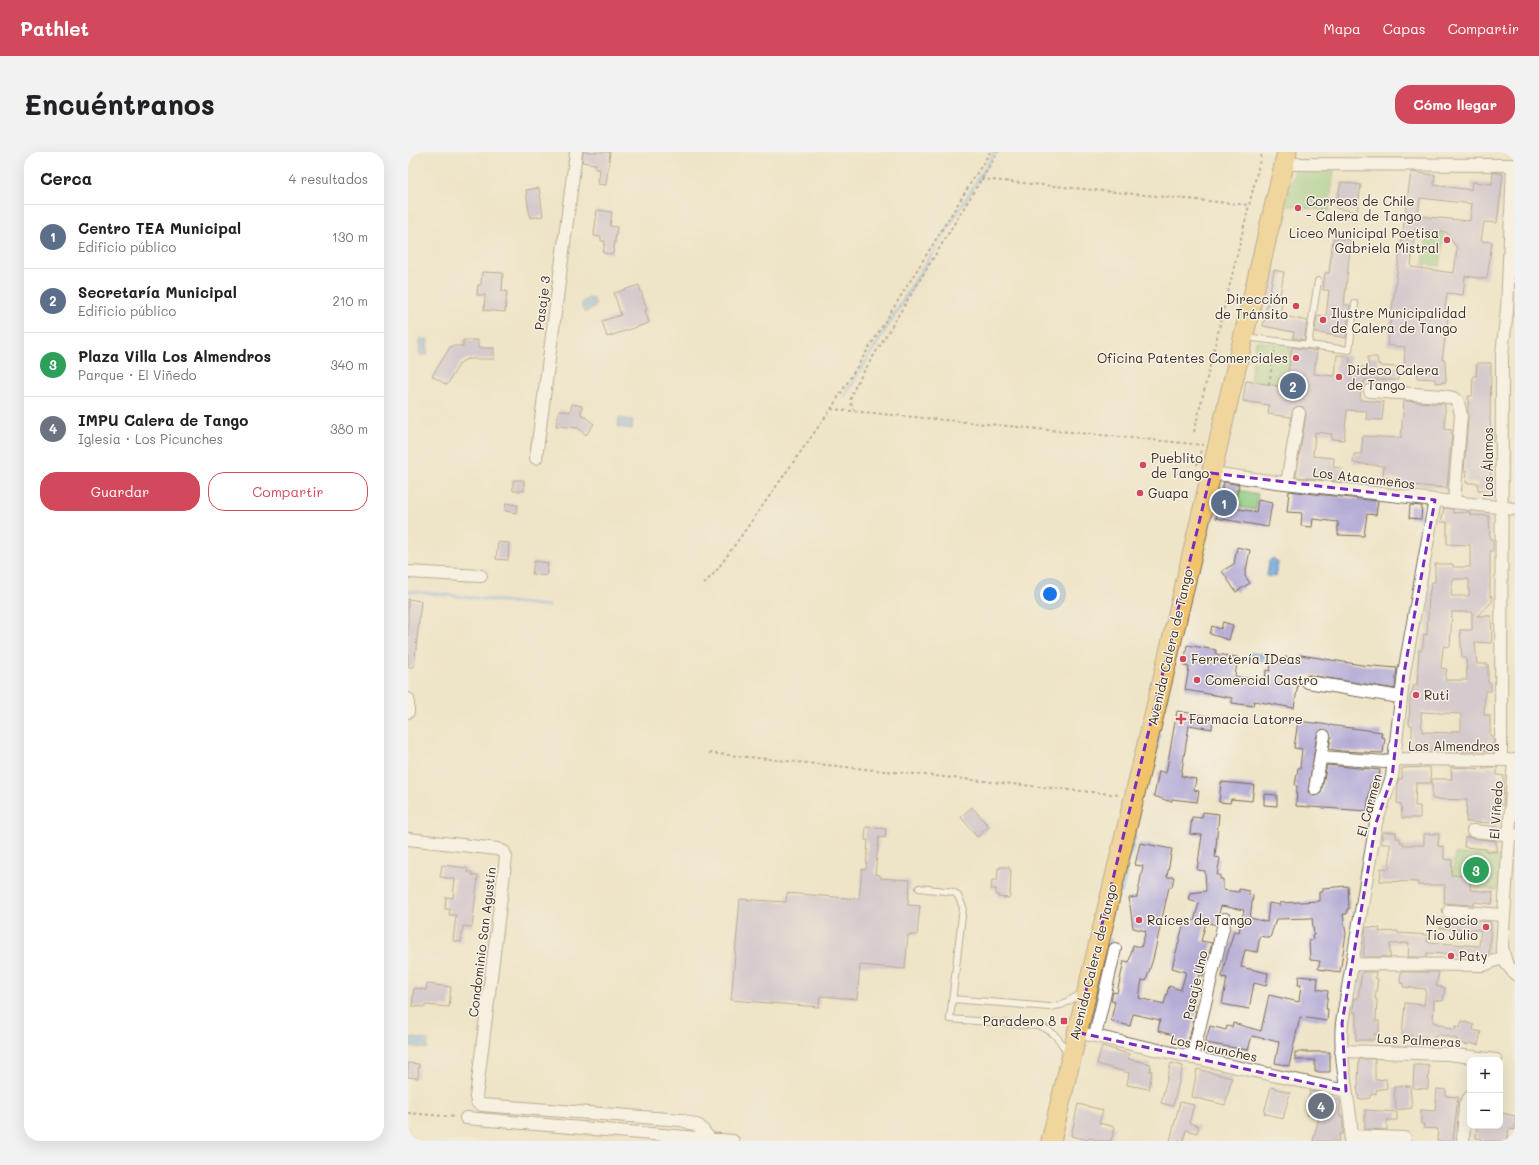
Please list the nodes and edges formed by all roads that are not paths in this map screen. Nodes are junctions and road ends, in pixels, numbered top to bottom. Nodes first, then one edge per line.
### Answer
1 (576, 152) edge
2 (1286, 158) edge
3 (1514, 165) edge
4 (1318, 281) dead end
5 (1355, 304) dead end
6 (1511, 310) edge
7 (1243, 337) junction
8 (1308, 345) junction
9 (1370, 392) dead end
10 (1299, 413) dead end
11 (536, 458) dead end
12 (1210, 473) junction
13 (1287, 483) junction
14 (1435, 500) junction
15 (1454, 502) junction
16 (1502, 507) junction
17 (1515, 509) edge
18 (408, 572) edge
19 (481, 576) dead end
20 (1308, 682) dead end
21 (1400, 697) junction
22 (408, 698) edge
23 (408, 712) edge
24 (1324, 736) dead end
25 (1321, 757) junction
26 (1393, 759) junction
27 (1501, 760) junction
28 (1514, 760) edge
29 (1315, 789) dead end
30 (1473, 831) dead end
31 (1512, 835) edge
32 (408, 839) edge
33 (1510, 886) edge
34 (919, 888) dead end
35 (1449, 911) dead end
36 (1503, 915) junction
37 (1225, 919) dead end
38 (1503, 934) junction
39 (1515, 935) edge
40 (1115, 949) dead end
41 (1504, 957) junction
42 (1352, 964) junction
43 (1515, 974) edge
44 (1086, 990) junction
45 (952, 999) junction
46 (1076, 1032) junction
47 (1095, 1036) junction
48 (1341, 1051) junction
49 (1472, 1057) edge
50 (1070, 1058) junction
51 (1192, 1058) junction
52 (1346, 1091) junction
53 (1467, 1101) edge
54 (466, 1118) road end
55 (1405, 1138) dead end
56 (710, 1139) junction
57 (1350, 1139) edge
58 (733, 1141) edge
59 (1051, 1141) edge
60 (1463, 1141) edge

1 - 11 street, Pasaje 3
2 - 3 street
2 - 7 main road, Avenida Calera de Tango
3 - 6 street, Los Álamos
4 - 8 lane
5 - 8 lane
6 - 16 street, Los Álamos
7 - 8 lane
7 - 12 main road, Avenida Calera de Tango
9 - 15 street
10 - 13 street
12 - 13 street, Los Atacameños
12 - 44 main road, Avenida Calera de Tango
13 - 14 street, Los Atacameños
14 - 15 street, Los Atacameños
14 - 21 street, El Carmen
15 - 16 street, Los Atacameños
16 - 17 street, Los Atacameños
16 - 27 street, Los Álamos
18 - 19 street
20 - 21 street
21 - 26 street, El Carmen
22 - 23 street
24 - 25 street
25 - 26 street, Los Almendros
25 - 29 street
26 - 27 street, Los Almendros
26 - 42 street, El Carmen
27 - 28 street, Los Almendros
28 - 31 street, El Viñedo
30 - 31 street
31 - 33 street, El Viñedo
32 - 56 street, Condominio San Agustín
33 - 36 street, El Viñedo
34 - 45 lane
35 - 36 street
36 - 38 street, El Viñedo
37 - 51 street, Pasaje Uno
38 - 39 street
38 - 41 street, El Viñedo
40 - 47 street
41 - 42 street
41 - 43 street
42 - 48 street, El Carmen
44 - 45 lane
44 - 46 main road, Avenida Calera de Tango
45 - 50 lane
46 - 47 street, Los Picunches
46 - 50 main road, Avenida Calera de Tango
47 - 51 street, Los Picunches
48 - 49 street, Las Palmeras
48 - 52 street, El Carmen
50 - 59 main road, Avenida Calera de Tango
51 - 52 street, Los Picunches
52 - 57 street, El Carmen
53 - 60 street
54 - 56 street
55 - 57 street
56 - 58 street

